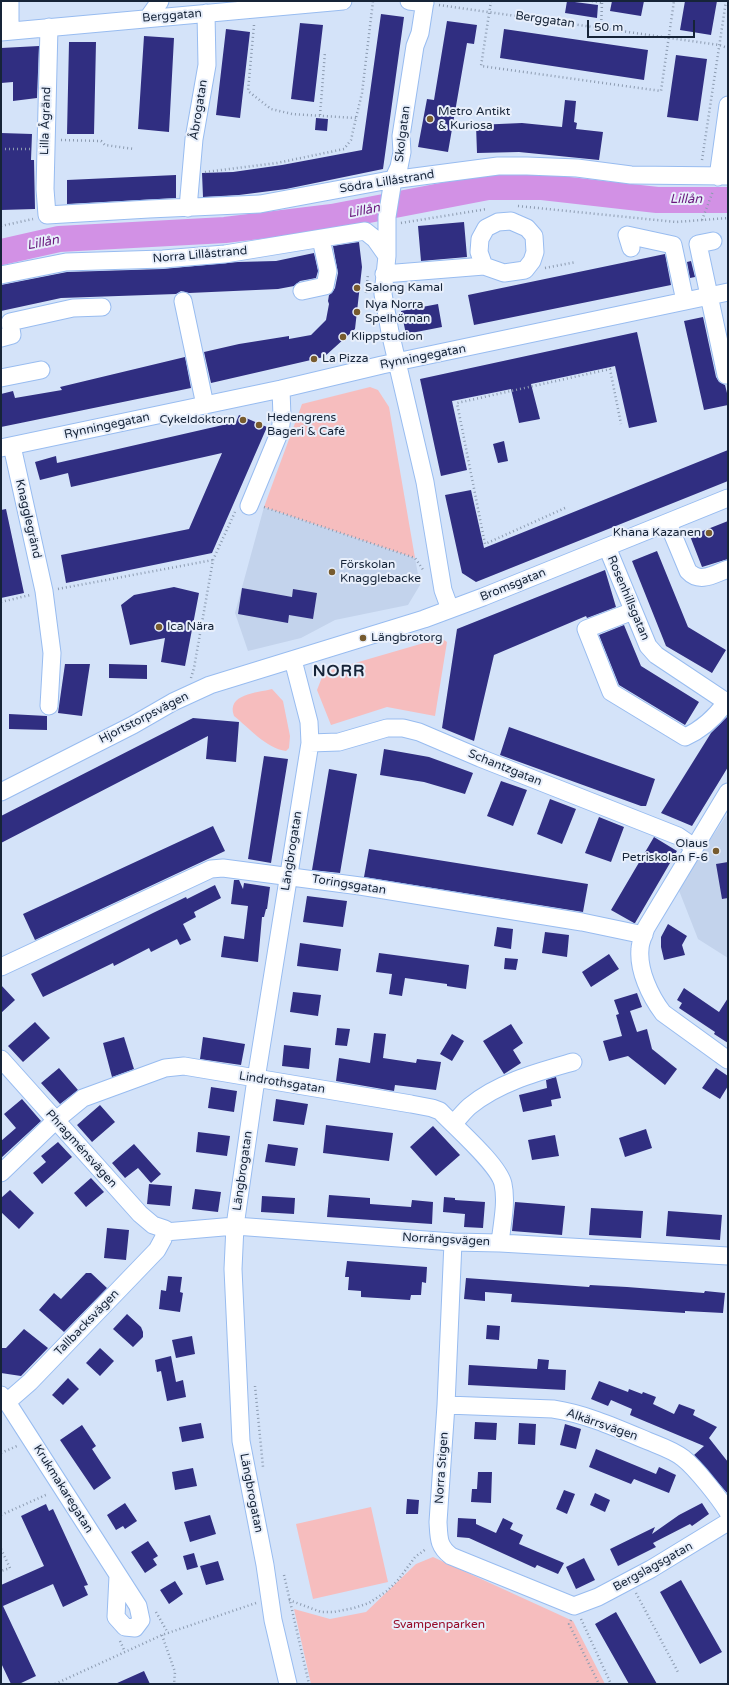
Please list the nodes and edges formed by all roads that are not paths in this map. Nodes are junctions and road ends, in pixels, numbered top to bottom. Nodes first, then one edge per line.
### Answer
1 (10, 1) edge
2 (160, 1) edge
3 (343, 1) edge
4 (312, 2) edge
5 (420, 2) edge
6 (206, 13) junction
7 (148, 18) junction
8 (49, 27) junction
9 (6, 31) edge
10 (728, 105) edge
11 (720, 180) edge
12 (391, 188) junction
13 (188, 208) junction
14 (47, 215) joint
15 (321, 239) junction
16 (713, 240) dead end
17 (631, 248) dead end
18 (387, 256) junction
19 (484, 266) junction
20 (384, 274) junction
21 (1, 275) edge
22 (302, 291) dead end
23 (728, 292) edge
24 (710, 296) junction
25 (183, 301) dead end
26 (685, 301) junction
27 (102, 307) dead end
28 (1, 338) edge
29 (397, 361) junction
30 (41, 370) dead end
31 (726, 375) dead end
32 (1, 378) edge
33 (281, 389) junction
34 (205, 405) junction
35 (6, 447) edge
36 (728, 498) edge
37 (249, 506) road end
38 (668, 522) junction
39 (607, 547) junction
40 (728, 569) edge
41 (450, 609) junction
42 (633, 611) junction
43 (293, 660) junction
44 (727, 702) edge
45 (49, 706) dead end
46 (310, 743) junction
47 (1, 792) edge
48 (728, 792) edge
49 (694, 847) junction
50 (288, 876) junction
51 (644, 935) junction
52 (1, 967) edge
53 (1, 1059) edge
54 (728, 1060) edge
55 (573, 1062) dead end
56 (256, 1079) junction
57 (55, 1121) junction
58 (453, 1124) junction
59 (1, 1173) edge
60 (235, 1226) junction
61 (165, 1232) junction
62 (453, 1242) junction
63 (500, 1243) junction
64 (728, 1256) edge
65 (4, 1398) edge
66 (446, 1405) junction
67 (728, 1512) edge
68 (728, 1522) edge
69 (118, 1576) dead end
70 (575, 1606) joint
71 (288, 1684) edge

1 - 9 street
2 - 7 street
3 - 4 street, Berggatan
4 - 6 street, Berggatan
5 - 12 street, Skolgatan
6 - 7 street, Berggatan
6 - 13 street, Åbrogatan
7 - 8 street, Berggatan
8 - 9 street, Berggatan
8 - 14 street, Lilla Ågränd
10 - 11 street
11 - 12 street, Södra Lillåstrand
12 - 13 street, Södra Lillåstrand
12 - 18 street, Skolgatan
13 - 14 street, Södra Lillåstrand
15 - 18 street, Norra Lillåstrand
15 - 21 street, Norra Lillåstrand
15 - 22 street
16 - 24 street
17 - 26 street
18 - 20 street, Skolgatan
19 - 19 street
19 - 20 street
20 - 29 street, Skolgatan
23 - 24 street, Rynningegatan
24 - 26 street, Rynningegatan
24 - 31 street
25 - 34 street
26 - 29 street, Rynningegatan
27 - 28 street
29 - 33 street, Rynningegatan
29 - 41 street
30 - 32 street
33 - 34 street, Rynningegatan
33 - 37 street
34 - 35 street, Rynningegatan
35 - 45 street, Knagglegränd
36 - 38 street, Bromsgatan
38 - 39 street, Bromsgatan
38 - 40 street
39 - 41 street, Bromsgatan
39 - 42 street, Rosenhillsgatan
41 - 43 street, Bromsgatan
42 - 44 street, Rosenhillsgatan
42 - 44 street
43 - 46 street, Längbrogatan
43 - 47 street, Hjortstorpsvägen
46 - 49 street, Schantzgatan
46 - 50 street, Längbrogatan
48 - 49 street
49 - 51 street
50 - 51 street, Toringsgatan
50 - 52 street, Toringsgatan
50 - 56 street, Längbrogatan
51 - 54 street
53 - 57 street, Phragménsvägen
55 - 58 street
56 - 57 street, Lindrothsgatan
56 - 58 street, Lindrothsgatan
56 - 60 street, Längbrogatan
57 - 59 street, Lindrothsgatan
57 - 61 street, Phragménsvägen
58 - 63 street, Lindrothsgatan
60 - 61 street, Norrängsvägen
60 - 62 street, Norrängsvägen
60 - 71 street, Längbrogatan
61 - 65 street, Tallbacksvägen
62 - 63 street, Norrängsvägen
62 - 66 street, Norra Stigen
63 - 64 street, Norrängsvägen
65 - 69 street, Krukmakaregatan
66 - 67 street, Alkärrsvägen
66 - 70 street, Norra Stigen
68 - 70 street, Bergslagsgatan

